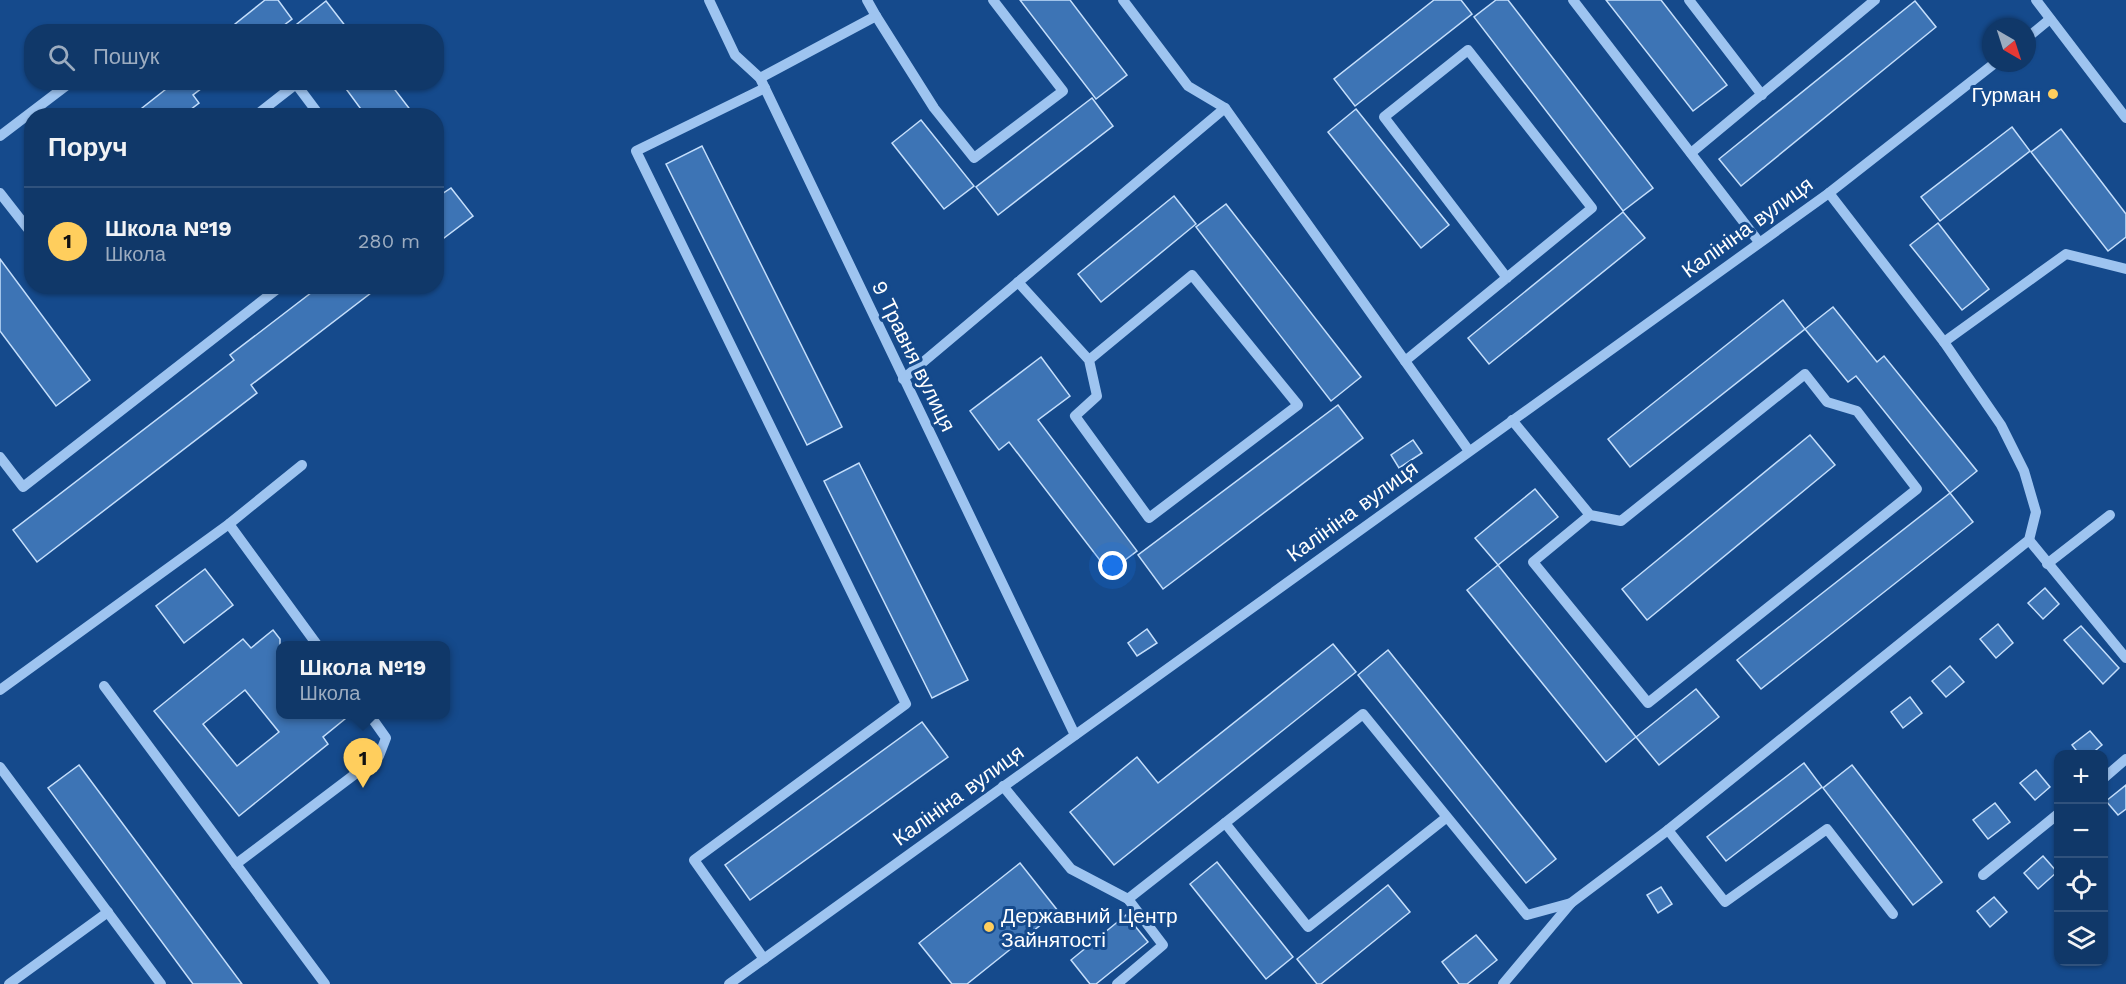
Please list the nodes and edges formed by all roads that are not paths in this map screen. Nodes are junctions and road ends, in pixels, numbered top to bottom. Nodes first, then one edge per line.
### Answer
1 (709, 0) edge
2 (867, 0) edge
3 (993, 0) edge
4 (1123, 0) edge
5 (1573, 0) edge
6 (1689, 0) edge
7 (1875, 0) edge
8 (2036, 0) edge
9 (876, 16) junction
10 (2050, 20) junction
11 (2036, 31) edge
12 (1983, 72) edge
13 (762, 83) junction
14 (60, 90) edge
15 (288, 90) edge
16 (301, 90) edge
17 (1761, 95) junction
18 (37, 108) edge
19 (265, 108) edge
20 (315, 108) edge
21 (1225, 108) junction
22 (24, 118) edge
23 (2126, 118) edge
24 (0, 136) edge
25 (1691, 153) junction
26 (0, 193) edge
27 (1828, 193) junction
28 (24, 224) edge
29 (1759, 242) junction
30 (2126, 269) edge
31 (1507, 278) junction
32 (1018, 282) junction
33 (271, 294) edge
34 (1944, 342) junction
35 (1089, 360) junction
36 (1405, 361) junction
37 (903, 379) junction
38 (1512, 420) junction
39 (1469, 451) junction
40 (0, 458) edge
41 (302, 465) dead end
42 (1590, 515) junction
43 (2110, 515) dead end
44 (229, 524) junction
45 (2029, 540) junction
46 (2047, 564) junction
47 (315, 641) edge
48 (2126, 658) edge
49 (104, 686) dead end
50 (0, 690) edge
51 (373, 719) edge
52 (1075, 735) junction
53 (2126, 759) edge
54 (0, 767) edge
55 (2108, 774) edge
56 (1003, 786) junction
57 (1447, 817) junction
58 (2054, 817) edge
59 (1225, 823) junction
60 (1668, 830) junction
61 (236, 864) junction
62 (1983, 876) dead end
63 (1128, 898) junction
64 (1571, 903) junction
65 (108, 912) junction
66 (1893, 914) dead end
67 (764, 959) junction
68 (9, 984) edge
69 (161, 984) edge
70 (325, 984) edge
71 (729, 984) edge
72 (1117, 984) edge
73 (1503, 984) edge

1 - 13 street, 9 Травня вулиця
2 - 9 street
3 - 9 street
4 - 21 street
5 - 25 street
6 - 17 street
7 - 17 street
8 - 10 street
9 - 13 street
10 - 11 street
10 - 23 street
12 - 27 street, Калініна вулиця
13 - 37 street, 9 Травня вулиця
13 - 67 street
14 - 18 street
15 - 19 street
16 - 20 street
17 - 25 street
21 - 32 street
21 - 36 street
22 - 24 street
25 - 29 street
26 - 28 street
27 - 29 street, Калініна вулиця
27 - 34 street
29 - 38 street, Калініна вулиця
30 - 34 street
31 - 31 street
31 - 36 street
32 - 35 street
32 - 37 street
33 - 40 street
34 - 45 street
35 - 35 street
36 - 39 street
37 - 52 street, 9 Травня вулиця
38 - 39 street, Калініна вулиця
38 - 42 street
39 - 52 street, Калініна вулиця
41 - 44 street
42 - 42 street
43 - 46 street
44 - 47 street
44 - 50 street
45 - 46 street
45 - 60 street
46 - 48 street
49 - 61 street
51 - 61 street
52 - 56 street, Калініна вулиця
53 - 55 street
54 - 65 street
56 - 63 street
56 - 67 street, Калініна вулиця
57 - 59 street
57 - 59 street
57 - 64 street
58 - 62 street
59 - 63 street
60 - 64 street
60 - 66 street
61 - 70 street
63 - 72 street
64 - 73 street
65 - 68 street
65 - 69 street
67 - 71 street, Калініна вулиця

